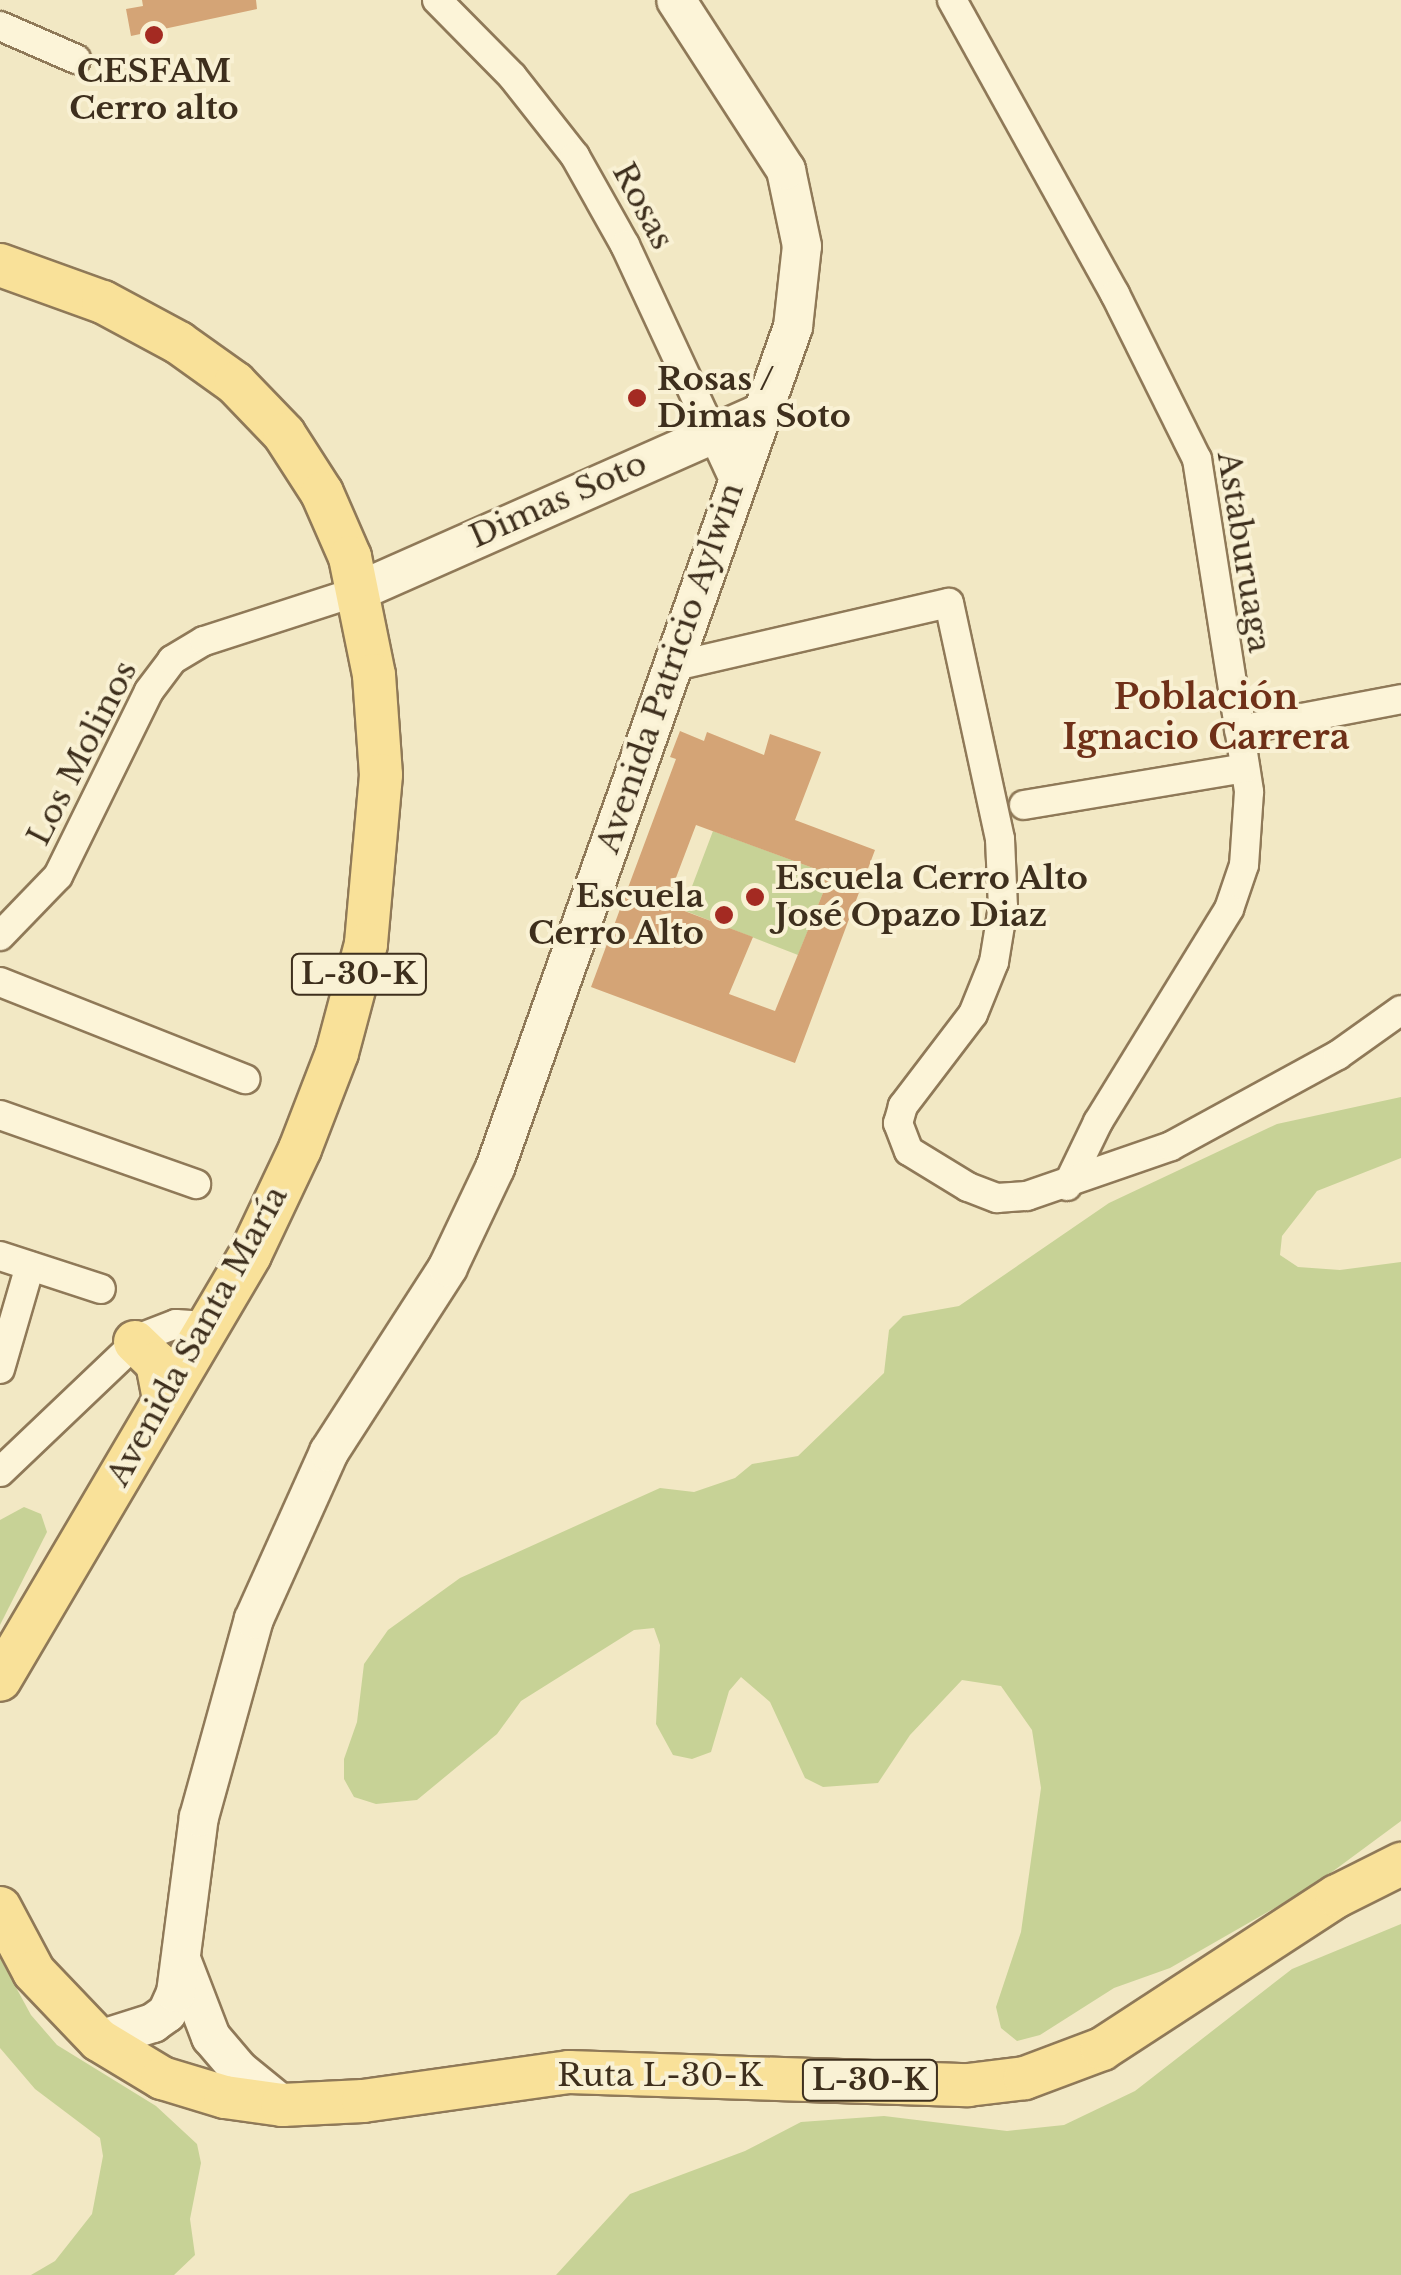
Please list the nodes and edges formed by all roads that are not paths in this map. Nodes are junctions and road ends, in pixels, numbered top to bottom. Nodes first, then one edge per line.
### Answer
1 (437, 0) edge
2 (676, 0) edge
3 (959, 2) edge
4 (0, 26) edge
5 (76, 59) dead end
6 (0, 264) edge
7 (758, 414) junction
8 (715, 430) junction
9 (734, 480) junction
10 (359, 591) junction
11 (670, 667) junction
12 (1401, 699) edge
13 (1239, 730) junction
14 (1246, 768) junction
15 (1024, 805) dead end
16 (0, 936) edge
17 (0, 982) edge
18 (1401, 1010) edge
19 (245, 1079) dead end
20 (0, 1115) edge
21 (196, 1184) dead end
22 (1067, 1186) junction
23 (0, 1256) edge
24 (30, 1266) junction
25 (102, 1289) dead end
26 (205, 1326) junction
27 (134, 1342) junction
28 (0, 1368) edge
29 (164, 1400) junction
30 (0, 1472) edge
31 (0, 1680) edge
32 (1401, 1864) edge
33 (0, 1908) edge
34 (179, 1952) junction
35 (99, 2040) junction
36 (282, 2104) junction

1 - 8 street, Rosas
2 - 7 street, Avenida Patricio Aylwin
3 - 13 street, Astaburuaga
4 - 5 street
6 - 10 main road, Avenida Santa María / L-30-K
7 - 8 street, Dimas Soto
7 - 9 street, Avenida Patricio Aylwin
8 - 9 street, Rosas
8 - 10 street, Dimas Soto
9 - 11 street, Avenida Patricio Aylwin
10 - 16 street, Los Molinos
10 - 26 main road, Avenida Santa María / L-30-K
11 - 22 street
11 - 34 street, Avenida Patricio Aylwin
12 - 13 street
13 - 14 street, Astaburuaga
14 - 15 street
14 - 22 street, Astaburuaga
17 - 19 street
18 - 22 street
20 - 21 street
23 - 24 street
24 - 25 street
24 - 28 street
26 - 27 street
26 - 29 main road, Avenida Santa María / L-30-K
27 - 29 main road
27 - 30 street
29 - 31 main road, Avenida Santa María / L-30-K
32 - 36 main road, Ruta L-30-K / L-30-K
33 - 35 main road, L-30-K
34 - 35 street, Avenida Patricio Aylwin
34 - 36 street, Avenida Patricio Aylwin
35 - 36 main road, L-30-K

